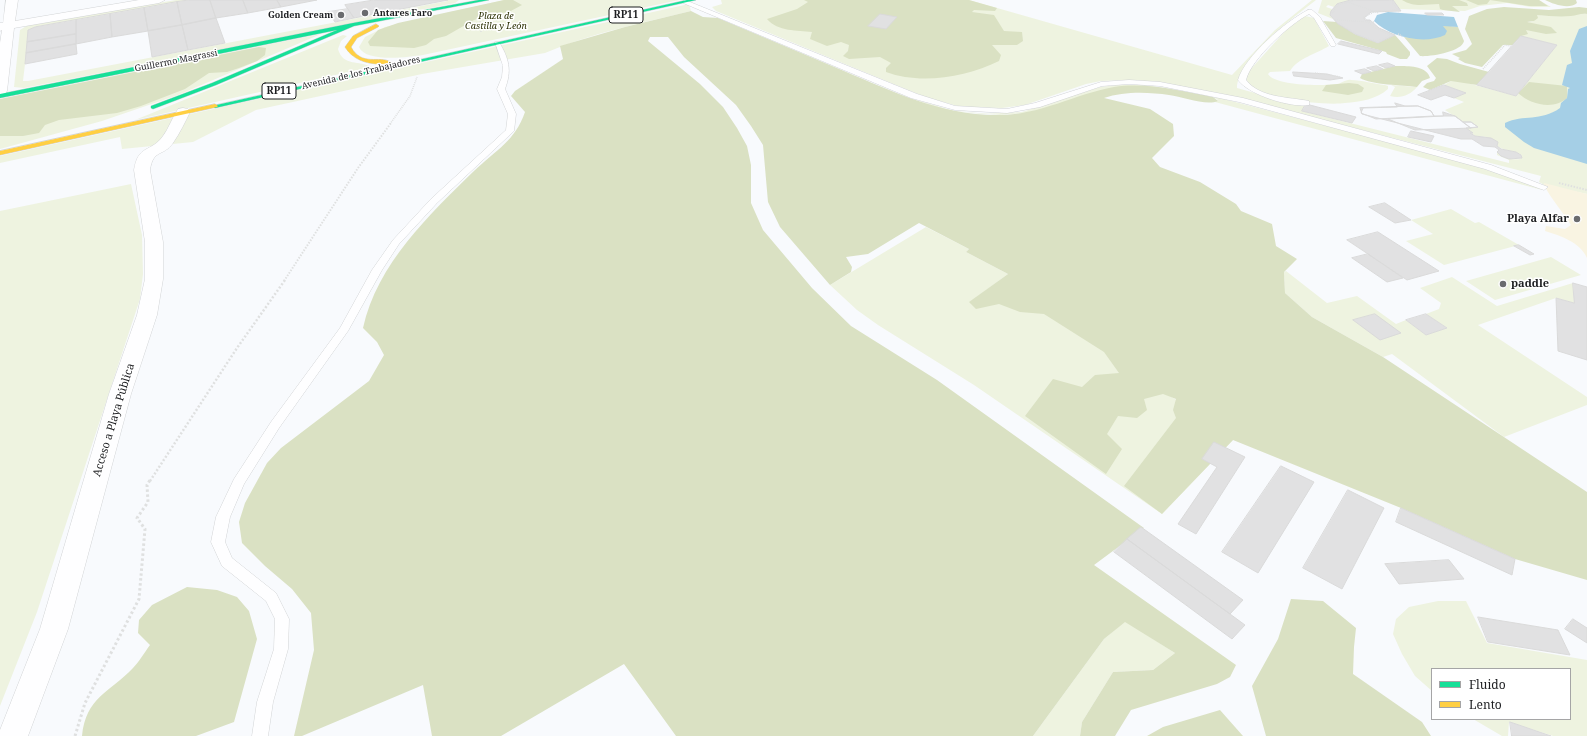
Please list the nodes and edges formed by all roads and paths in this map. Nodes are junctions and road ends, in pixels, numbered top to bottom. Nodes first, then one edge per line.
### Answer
1 (12, 0) edge
2 (159, 0) edge
3 (487, 0) edge
4 (1356, 0) edge
5 (1389, 0) edge
6 (690, 1) edge
7 (1346, 2) junction
8 (472, 3) junction
9 (1373, 11) junction
10 (1379, 13) dead end
11 (1332, 15) dead end
12 (403, 16) junction
13 (1366, 22) junction
14 (1374, 22) dead end
15 (353, 25) junction
16 (4, 27) edge
17 (1394, 34) dead end
18 (1398, 34) dead end
19 (1391, 35) junction
20 (1402, 36) dead end
21 (497, 43) junction
22 (1333, 45) dead end
23 (482, 46) junction
24 (1511, 46) dead end
25 (428, 58) junction
26 (400, 64) junction
27 (1483, 69) dead end
28 (1315, 73) dead end
29 (1346, 75) dead end
30 (0, 91) edge
31 (0, 96) edge
32 (1306, 103) dead end
33 (145, 110) dead end
34 (183, 112) junction
35 (130, 115) dead end
36 (1408, 127) dead end
37 (1414, 128) dead end
38 (0, 152) edge
39 (1554, 182) dead end
40 (1544, 187) dead end
41 (1587, 190) edge
42 (13, 736) edge
43 (75, 736) edge
44 (260, 736) edge

1 - 16 street
2 - 16 street
3 - 8 main road
4 - 7 path
5 - 9 path
6 - 21 main road, Avenida de los Trabajadores / RP11
6 - 40 lane
7 - 9 path
7 - 11 path
8 - 12 main road
8 - 23 path
9 - 10 path
9 - 13 path
12 - 15 main road
12 - 25 main road
13 - 14 path
13 - 19 path
13 - 19 path
15 - 31 main road, Guillermo Magrassi
15 - 33 main road
16 - 30 street
17 - 19 path
18 - 20 path
21 - 23 main road, Avenida de los Trabajadores / RP11
21 - 44 lane
22 - 32 lane
23 - 25 main road, Avenida de los Trabajadores / RP11
24 - 27 path
25 - 26 main road, Avenida de los Trabajadores / RP11
26 - 34 main road, Avenida de los Trabajadores / RP11
26 - 43 path
28 - 29 path
34 - 38 main road, Avenida de los Trabajadores / RP11
34 - 42 street, Acceso a Playa Pública
35 - 38 main road, Avenida de los Trabajadores / RP11
36 - 37 path
39 - 41 path

